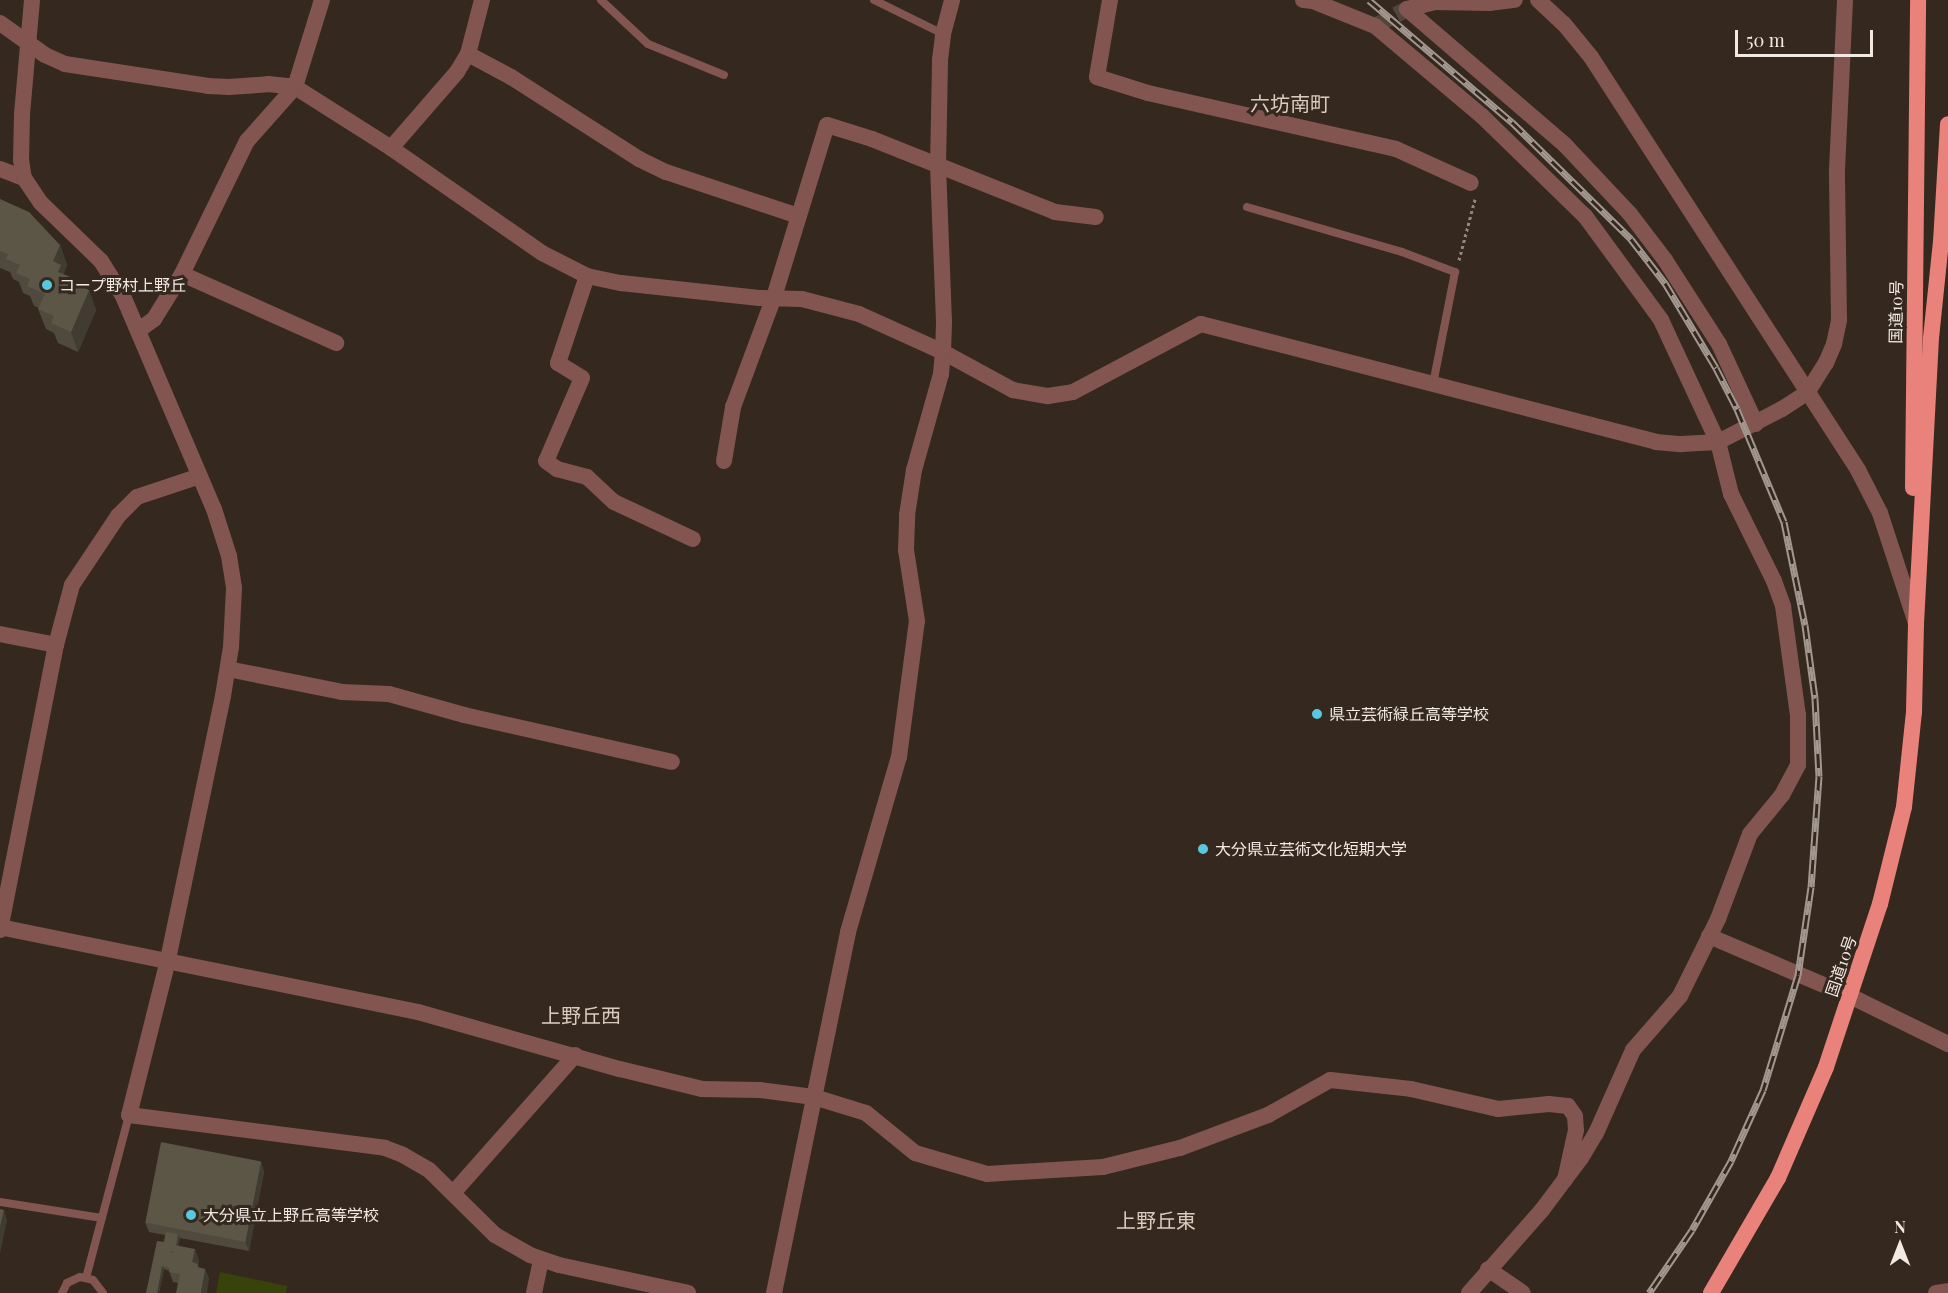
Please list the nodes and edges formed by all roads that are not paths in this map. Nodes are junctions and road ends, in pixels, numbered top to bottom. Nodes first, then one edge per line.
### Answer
1 (32, 0) edge
2 (322, 0) edge
3 (482, 0) edge
4 (601, 0) edge
5 (874, 0) edge
6 (952, 0) edge
7 (1110, 0) edge
8 (1303, 0) edge
9 (1515, 0) edge
10 (1538, 0) edge
11 (1845, 0) edge
12 (1918, 0) edge
13 (0, 23) edge
14 (943, 34) junction
15 (28, 44) junction
16 (468, 54) junction
17 (724, 75) dead end
18 (295, 87) junction
19 (1948, 124) edge
20 (391, 148) junction
21 (938, 167) junction
22 (0, 169) edge
23 (24, 178) junction
24 (1471, 183) road end
25 (1247, 207) dead end
26 (798, 216) junction
27 (1096, 217) dead end
28 (1945, 242) edge
29 (182, 274) junction
30 (587, 276) junction
31 (774, 297) junction
32 (139, 330) junction
33 (336, 343) dead end
34 (943, 352) junction
35 (1432, 384) junction
36 (1807, 393) junction
37 (1756, 424) junction
38 (1718, 442) junction
39 (724, 461) dead end
40 (200, 476) junction
41 (693, 539) dead end
42 (1916, 624) junction
43 (0, 634) edge
44 (56, 645) junction
45 (228, 669) junction
46 (672, 762) dead end
47 (0, 928) edge
48 (1709, 936) junction
49 (168, 960) junction
50 (1850, 996) junction
51 (1948, 1044) edge
52 (575, 1055) junction
53 (814, 1097) junction
54 (129, 1115) junction
55 (1565, 1180) junction
56 (454, 1192) junction
57 (0, 1202) edge
58 (102, 1218) junction
59 (541, 1260) junction
60 (1488, 1269) junction
61 (87, 1278) junction
62 (1948, 1291) edge
63 (62, 1293) edge
64 (103, 1293) edge
65 (534, 1293) edge
66 (688, 1293) edge
67 (774, 1293) edge
68 (1469, 1293) edge
69 (1523, 1293) edge
70 (1711, 1293) edge
71 (1936, 1293) edge

1 - 15 street
2 - 18 street
3 - 16 street
4 - 17 lane
5 - 14 lane
6 - 14 street
7 - 24 street
8 - 38 street
9 - 37 street
10 - 36 street
11 - 36 street
12 - 42 highway, 国道10号
13 - 15 street
14 - 21 street
15 - 18 street
15 - 23 street
16 - 20 street
16 - 26 street
18 - 20 street
18 - 29 street
19 - 28 highway, 国道10号
20 - 30 street
21 - 26 street
21 - 27 street
21 - 34 street
22 - 23 street
23 - 32 street
25 - 35 lane
26 - 31 street
28 - 42 highway, 国道10号
29 - 32 street
29 - 33 street
30 - 31 street
30 - 41 street
31 - 34 street
31 - 39 street
32 - 40 street
34 - 35 street
34 - 53 street
35 - 38 street
36 - 37 street
36 - 42 street
37 - 38 street
38 - 48 street
40 - 44 street
40 - 45 street
42 - 50 highway, 国道10号
43 - 44 street
44 - 47 street
45 - 46 street
45 - 49 street
47 - 49 street
48 - 50 street
48 - 55 street
49 - 52 street
49 - 54 street
50 - 51 street
50 - 70 highway, 国道10号
52 - 53 street
52 - 56 street
53 - 55 street
53 - 67 street
54 - 56 street
54 - 58 lane
55 - 60 street
56 - 59 street
57 - 58 lane
58 - 61 lane
59 - 65 street
59 - 66 street
60 - 68 street
60 - 69 street
61 - 63 lane
61 - 64 lane
62 - 71 street

